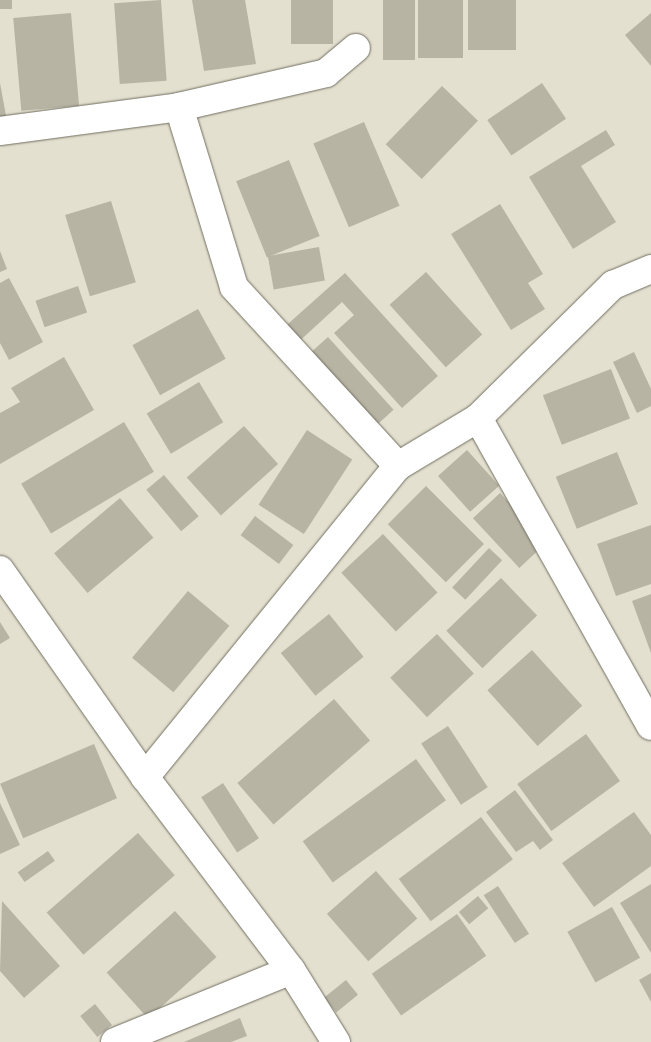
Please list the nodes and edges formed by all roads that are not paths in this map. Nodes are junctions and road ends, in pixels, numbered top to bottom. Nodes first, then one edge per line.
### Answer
1 (356, 48) dead end
2 (179, 108) junction
3 (0, 131) edge
4 (651, 269) edge
5 (478, 418) junction
6 (398, 466) junction
7 (0, 570) edge
8 (651, 726) edge
9 (144, 777) junction
10 (291, 970) junction
11 (115, 1042) edge
12 (336, 1042) edge

1 - 2 street
2 - 3 street
2 - 6 street
4 - 5 street
5 - 6 street
5 - 8 street
6 - 9 street
7 - 9 street
9 - 10 street
10 - 11 street
10 - 12 street

